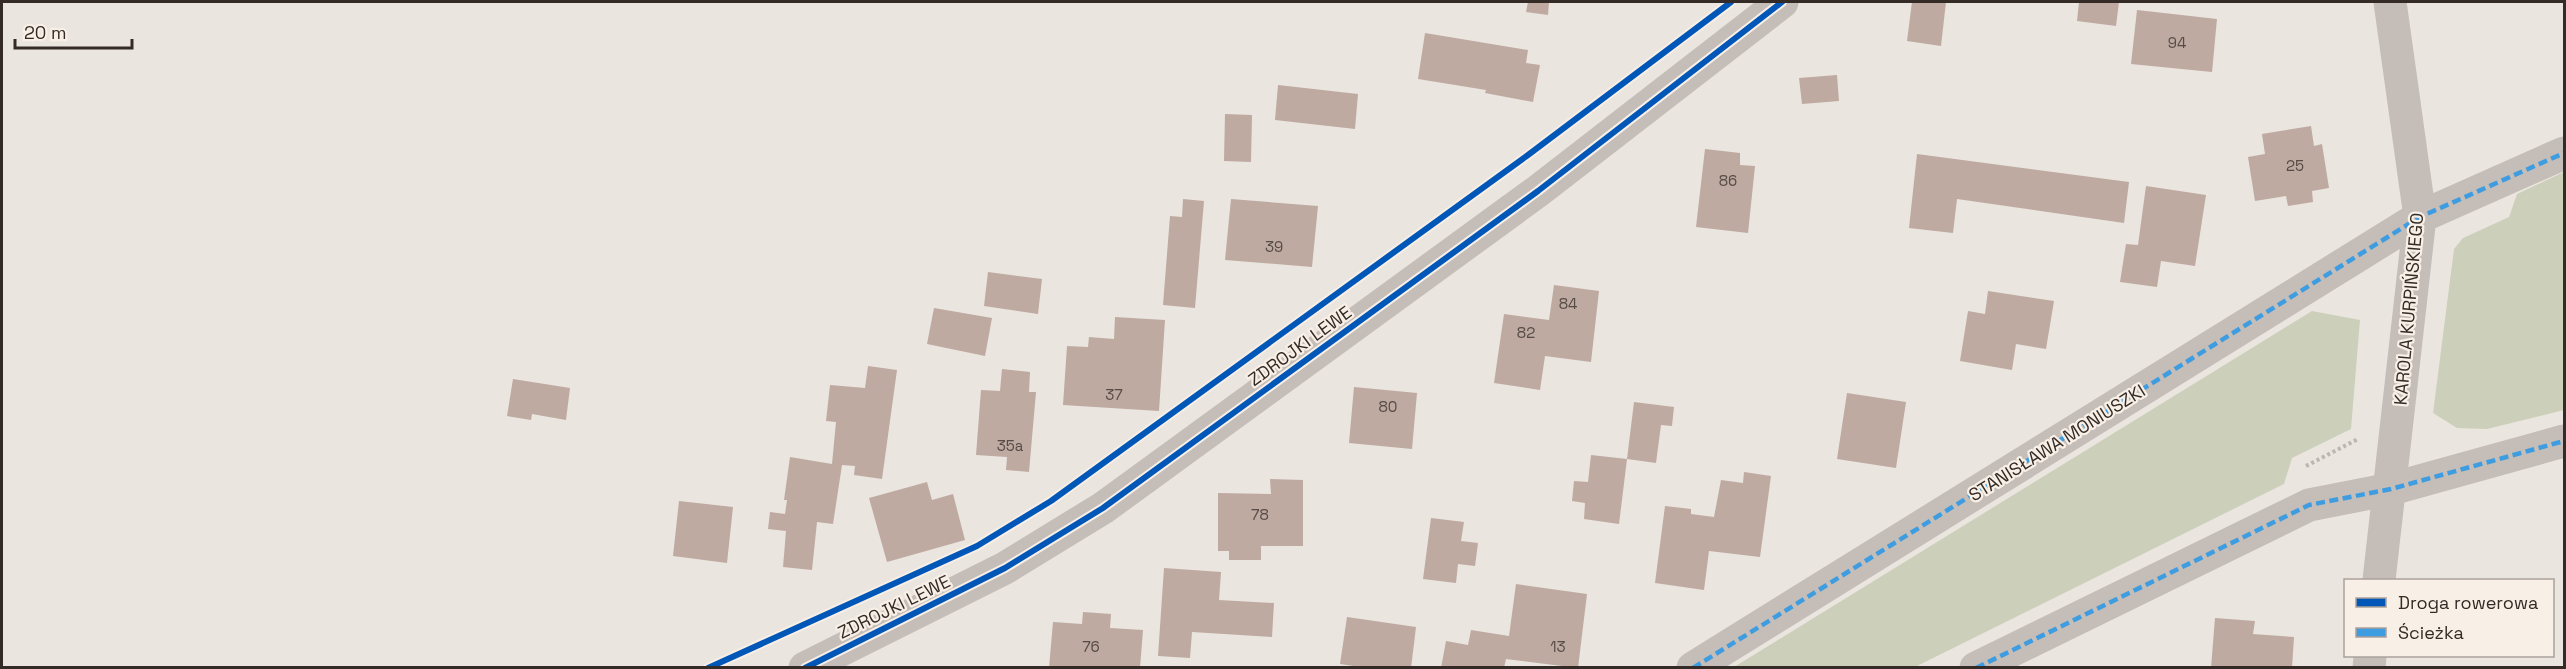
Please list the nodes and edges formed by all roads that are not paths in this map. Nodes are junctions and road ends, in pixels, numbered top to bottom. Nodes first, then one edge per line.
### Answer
1 (1782, 2) edge
2 (2390, 2) edge
3 (2565, 153) edge
4 (2420, 217) junction
5 (2565, 441) edge
6 (2391, 489) junction
7 (2379, 579) edge
8 (805, 668) edge
9 (1693, 668) edge
10 (1976, 668) edge

1 - 8 street, ZDROJKI LEWE
2 - 4 street, KAROLA KURPIŃSKIEGO
3 - 4 street, STANISŁAWA MONIUSZKI
4 - 6 street, KAROLA KURPIŃSKIEGO
4 - 9 street, STANISŁAWA MONIUSZKI
5 - 6 street
6 - 7 street, KAROLA KURPIŃSKIEGO
6 - 10 street

